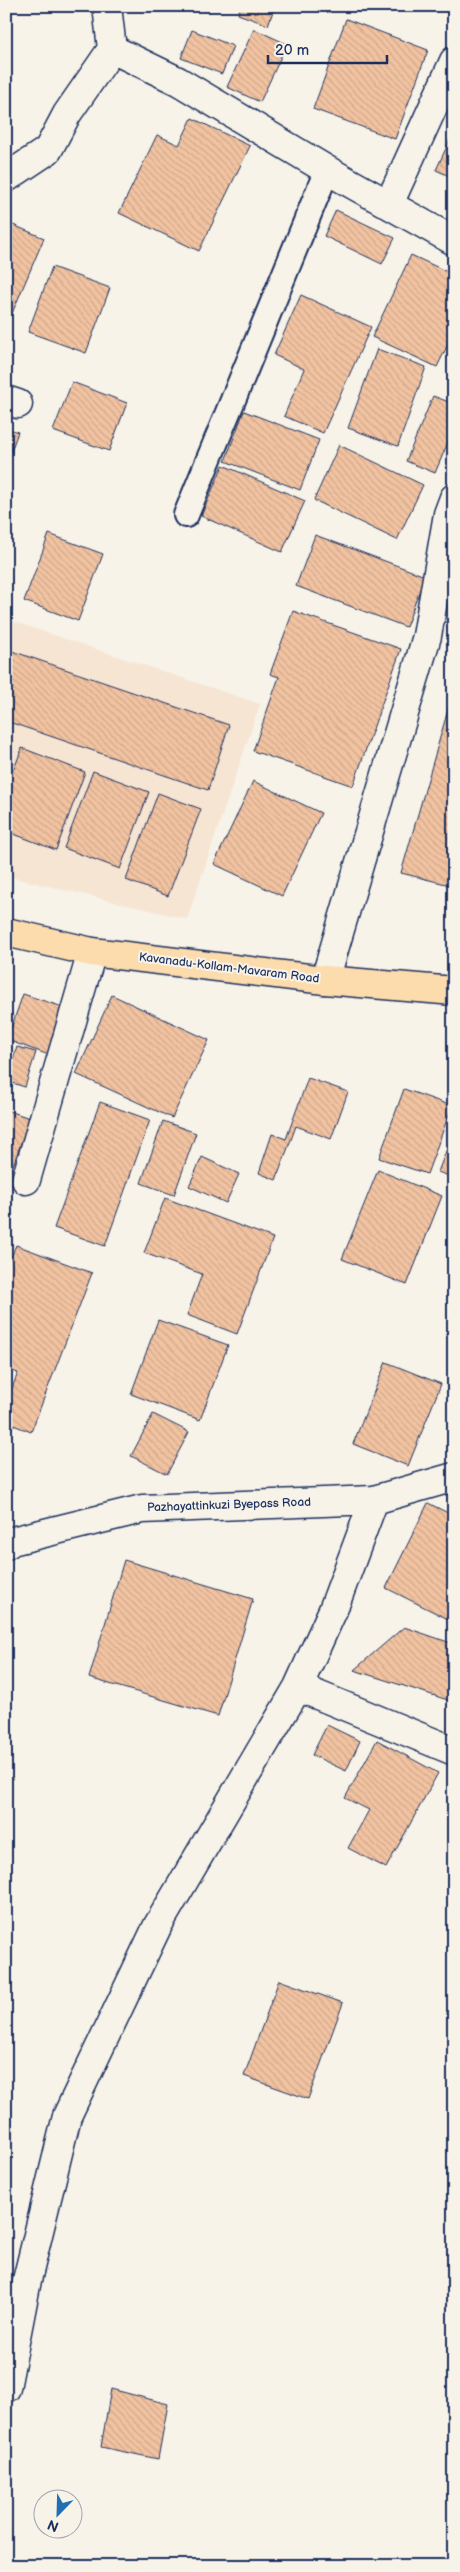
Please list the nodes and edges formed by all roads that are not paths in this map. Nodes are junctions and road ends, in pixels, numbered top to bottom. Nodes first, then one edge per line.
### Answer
1 (107, 6) edge
2 (112, 50) junction
3 (454, 61) edge
4 (327, 170) junction
5 (6, 178) edge
6 (389, 204) junction
7 (454, 241) edge
8 (454, 498) edge
9 (186, 515) dead end
10 (6, 932) edge
11 (92, 952) junction
12 (325, 980) junction
13 (454, 991) edge
14 (26, 1180) dead end
15 (454, 1477) edge
16 (374, 1500) junction
17 (6, 1545) edge
18 (298, 1687) junction
19 (454, 1751) edge
20 (6, 2388) edge

1 - 2 street
2 - 4 street
2 - 5 street
3 - 6 street
4 - 6 street
4 - 9 lane
6 - 7 street
8 - 12 street
10 - 11 main road, Kavanadu-Kollam-Mavaram Road
11 - 12 main road, Kavanadu-Kollam-Mavaram Road
11 - 14 street
12 - 13 main road, Kavanadu-Kollam-Mavaram Road
15 - 16 street, Pazhayattinkuzi Byepass Road
16 - 17 street, Pazhayattinkuzi Byepass Road
16 - 18 street
18 - 19 street
18 - 20 street

